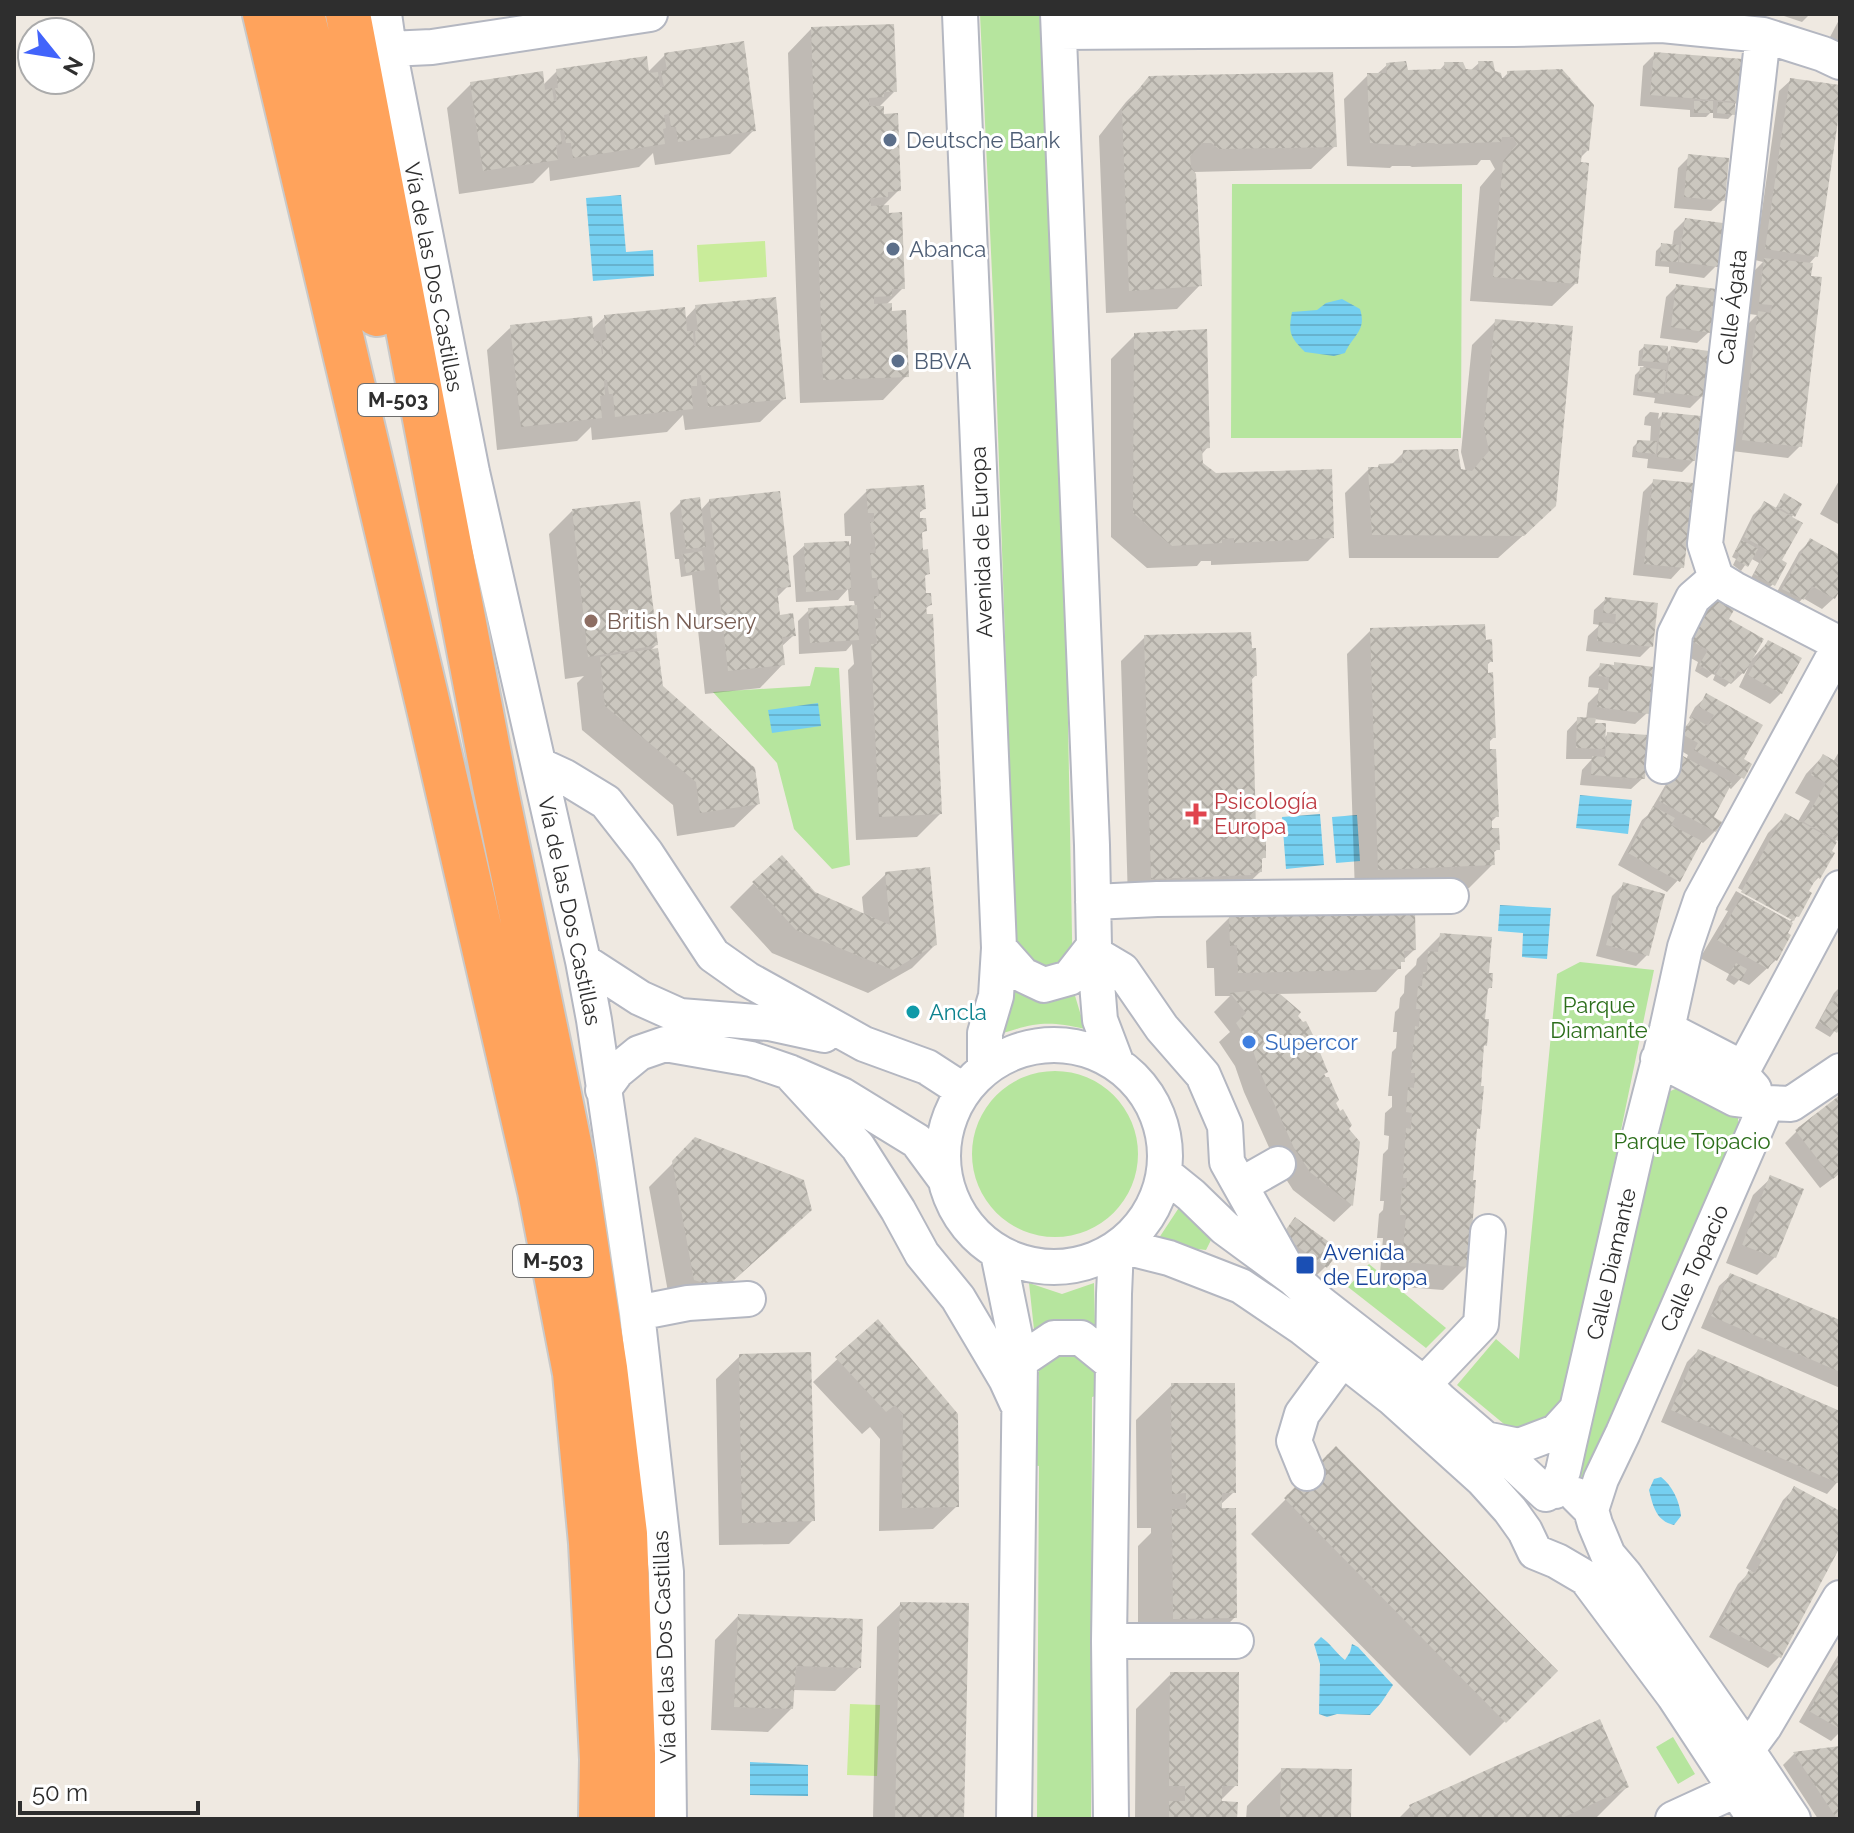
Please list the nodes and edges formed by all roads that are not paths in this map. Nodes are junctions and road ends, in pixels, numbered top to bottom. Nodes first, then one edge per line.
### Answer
1 (234, 14) edge
2 (265, 14) edge
3 (302, 14) edge
4 (348, 14) edge
5 (384, 14) edge
6 (650, 14) edge
7 (960, 14) edge
8 (1662, 20) edge
9 (1514, 22) edge
10 (1058, 23) edge
11 (1763, 35) junction
12 (389, 49) junction
13 (1840, 62) edge
14 (1716, 578) junction
15 (1840, 644) edge
16 (430, 713) junction
17 (539, 765) junction
18 (1663, 766) dead end
19 (495, 786) junction
20 (1840, 888) edge
21 (1451, 896) dead end
22 (1093, 902) junction
23 (999, 948) junction
24 (1094, 950) junction
25 (583, 961) junction
26 (864, 1044) junction
27 (1663, 1044) junction
28 (1116, 1062) junction
29 (1840, 1071) edge
30 (789, 1072) junction
31 (1741, 1073) junction
32 (975, 1080) junction
33 (603, 1090) junction
34 (1767, 1103) junction
35 (1278, 1164) dead end
36 (1165, 1174) junction
37 (945, 1179) junction
38 (1241, 1185) junction
39 (1488, 1232) dead end
40 (1119, 1247) junction
41 (998, 1253) junction
42 (1293, 1278) junction
43 (748, 1299) dead end
44 (637, 1313) junction
45 (1343, 1358) junction
46 (1020, 1361) junction
47 (1113, 1364) junction
48 (1424, 1384) junction
49 (1019, 1407) junction
50 (1577, 1409) junction
51 (1485, 1439) junction
52 (1307, 1473) dead end
53 (1550, 1493) junction
54 (1593, 1517) junction
55 (1525, 1531) junction
56 (1557, 1561) junction
57 (1840, 1598) edge
58 (1109, 1641) junction
59 (1236, 1641) dead end
60 (1747, 1750) junction
61 (1736, 1790) junction
62 (601, 1819) edge
63 (633, 1819) edge
64 (669, 1819) edge
65 (1014, 1819) edge
66 (1111, 1819) edge
67 (1673, 1819) edge
68 (1755, 1819) edge
69 (1793, 1819) edge

1 - 16 highway, M-503
2 - 16 highway, M-503
3 - 19 highway, M-503
4 - 19 highway, M-503
5 - 12 street, Vía de las Dos Castillas
6 - 12 street
7 - 23 street, Avenida de Europa
8 - 9 street
8 - 11 street
9 - 10 street
10 - 22 street
11 - 13 street
11 - 14 street, Calle Ágata
12 - 17 street, Vía de las Dos Castillas
14 - 15 street
14 - 18 street
15 - 27 street, Calle Diamante
16 - 62 highway, M-503
17 - 25 street, Vía de las Dos Castillas
17 - 26 street
19 - 63 highway, M-503
20 - 31 street
21 - 22 street
22 - 24 street
23 - 24 street
23 - 32 street, Avenida de Europa
24 - 28 street
24 - 38 street
25 - 26 street
25 - 33 street, Vía de las Dos Castillas
26 - 32 street
27 - 31 street
27 - 34 street
27 - 50 street, Calle Diamante
28 - 32 street
28 - 36 street
29 - 34 street
30 - 33 street
30 - 37 street
30 - 49 street
31 - 34 street
32 - 37 street
33 - 44 street, Vía de las Dos Castillas
34 - 54 street, Calle Topacio
35 - 38 street
36 - 40 street
36 - 42 street
37 - 41 street
38 - 42 street
39 - 48 street
40 - 41 street
40 - 45 street
40 - 47 street
41 - 46 street
42 - 48 street
43 - 44 street
44 - 64 street, Vía de las Dos Castillas
45 - 52 street
45 - 55 street
46 - 47 street
46 - 49 street
47 - 58 street
48 - 51 street
49 - 65 street
50 - 51 street
50 - 53 street, Calle Diamante
51 - 53 street
53 - 54 street
53 - 55 street
54 - 56 street
54 - 60 street
55 - 56 street
56 - 61 street
57 - 60 street
58 - 59 street
58 - 66 street
60 - 69 street
61 - 67 street
61 - 68 street

